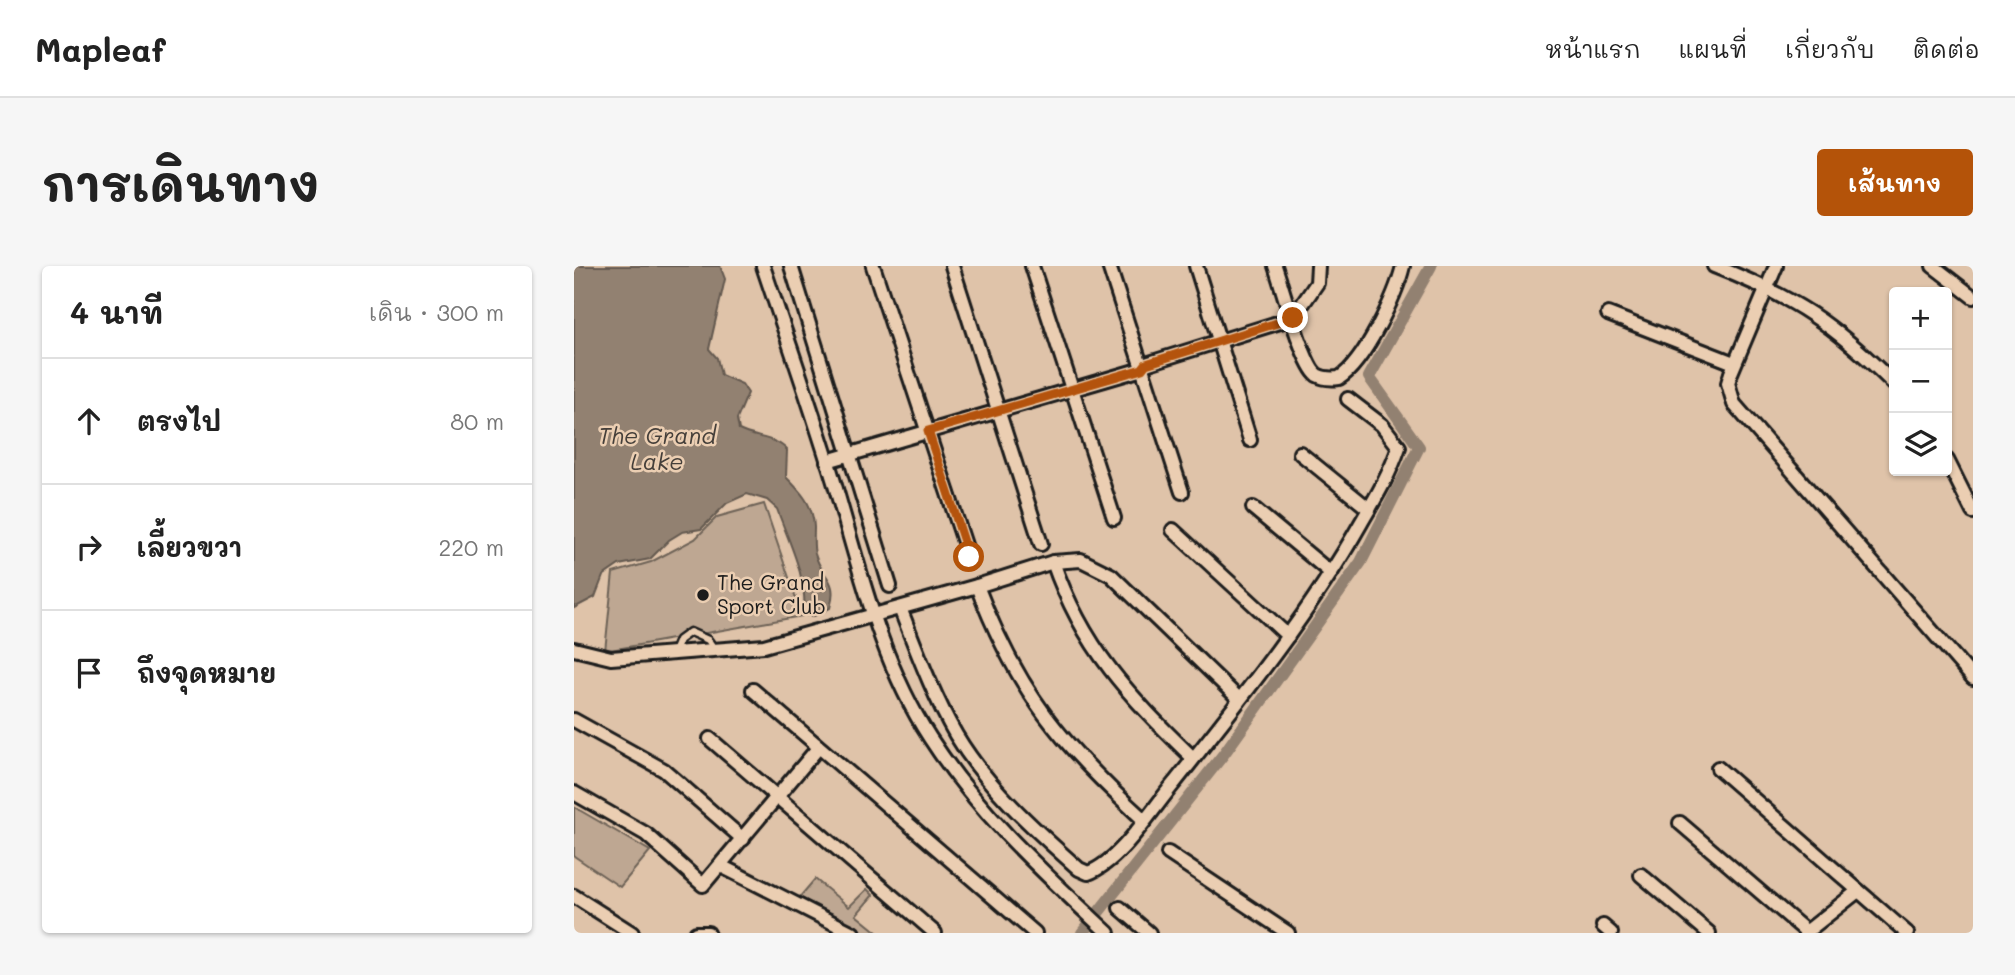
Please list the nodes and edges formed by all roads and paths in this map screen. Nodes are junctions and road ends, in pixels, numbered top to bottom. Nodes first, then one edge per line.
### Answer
1 (763, 266) edge
2 (791, 266) edge
3 (873, 266) edge
4 (952, 266) edge
5 (1032, 266) edge
6 (1109, 266) edge
7 (1196, 266) edge
8 (1275, 266) edge
9 (1318, 266) edge
10 (1403, 266) edge
11 (1714, 266) edge
12 (1776, 266) edge
13 (1933, 266) edge
14 (1768, 286) junction
15 (1973, 297) edge
16 (1608, 314) dead end
17 (1293, 318) junction
18 (1220, 341) junction
19 (1734, 363) junction
20 (1142, 369) junction
21 (1889, 379) edge
22 (1070, 388) junction
23 (1348, 399) dead end
24 (1000, 409) junction
25 (928, 431) junction
26 (1250, 440) dead end
27 (1300, 453) dead end
28 (850, 455) junction
29 (827, 461) junction
30 (1952, 470) edge
31 (1182, 492) dead end
32 (1253, 508) dead end
33 (1369, 509) junction
34 (1973, 512) edge
35 (1114, 518) dead end
36 (1173, 530) dead end
37 (1041, 544) dead end
38 (969, 557) dead end
39 (1053, 562) junction
40 (1331, 573) junction
41 (890, 586) dead end
42 (977, 586) junction
43 (900, 608) junction
44 (874, 615) junction
45 (1288, 636) junction
46 (574, 649) edge
47 (716, 651) junction
48 (674, 654) junction
49 (1973, 678) edge
50 (753, 690) dead end
51 (1238, 698) junction
52 (574, 720) edge
53 (710, 739) dead end
54 (818, 748) junction
55 (1193, 758) junction
56 (1718, 768) dead end
57 (574, 793) edge
58 (777, 797) junction
59 (1144, 820) junction
60 (1680, 823) dead end
61 (743, 839) junction
62 (1168, 853) dead end
63 (721, 866) junction
64 (1641, 875) dead end
65 (1858, 891) junction
66 (574, 896) edge
67 (1120, 908) dead end
68 (1286, 932) edge
69 (1807, 932) edge
70 (632, 933) edge
71 (696, 933) edge
72 (708, 933) edge
73 (853, 933) edge
74 (935, 933) edge
75 (1035, 933) edge
76 (1108, 933) edge
77 (1149, 933) edge
78 (1709, 933) edge
79 (1907, 933) edge

1 - 29 street
2 - 28 street
3 - 25 street
4 - 24 street
5 - 22 street
6 - 20 street
7 - 18 street
8 - 17 street
9 - 17 street
10 - 17 street
11 - 14 street
12 - 14 street
13 - 15 street
14 - 19 street
14 - 21 street
16 - 19 street
17 - 18 street
18 - 20 street
18 - 26 street
19 - 49 street
20 - 22 street
20 - 31 street
22 - 24 street
22 - 35 street
23 - 33 street
24 - 25 street
24 - 37 street
25 - 28 street
25 - 38 street
27 - 33 street
28 - 29 street
28 - 41 street
29 - 44 street
30 - 34 street
32 - 40 street
33 - 40 street
36 - 45 street
39 - 42 street
39 - 51 street
39 - 55 street
40 - 45 street
42 - 43 street
42 - 59 street
43 - 44 street
43 - 59 street
44 - 47 street
44 - 76 street
45 - 51 street
46 - 48 street
47 - 48 street
47 - 48 lane
50 - 54 street
51 - 55 street
52 - 61 street
53 - 58 street
54 - 58 street
54 - 75 street
55 - 59 street
56 - 65 street
57 - 63 street
58 - 61 street
58 - 74 street
60 - 69 street
61 - 63 street
62 - 68 street
63 - 73 street
64 - 78 street
65 - 69 street
65 - 79 street
66 - 70 street
67 - 77 street
71 - 72 street

